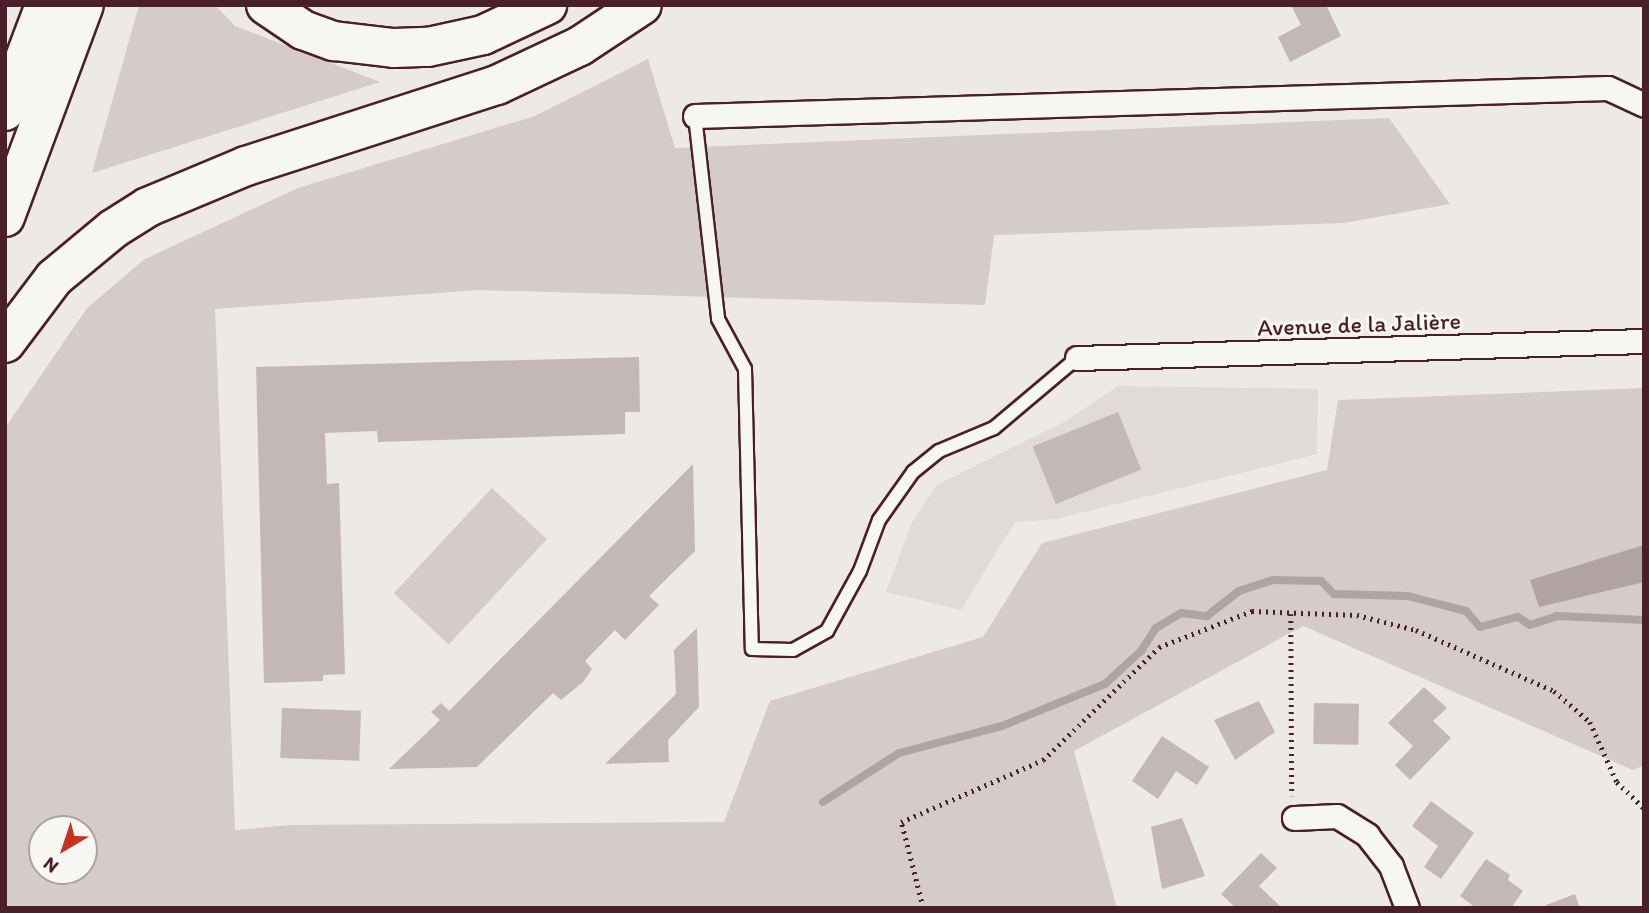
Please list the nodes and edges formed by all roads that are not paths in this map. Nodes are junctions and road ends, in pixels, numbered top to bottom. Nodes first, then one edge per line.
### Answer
1 (45, 5) edge
2 (85, 5) edge
3 (266, 5) edge
4 (547, 5) edge
5 (642, 5) edge
6 (1644, 105) edge
7 (5, 111) edge
8 (695, 116) joint
9 (5, 217) edge
10 (1644, 341) edge
11 (5, 343) edge
12 (1077, 358) joint
13 (1294, 818) road end
14 (1408, 908) edge

1 - 7 highway
2 - 9 highway
3 - 4 highway
5 - 11 highway
6 - 8 street
8 - 12 lane
10 - 12 street, Avenue de la Jalière
13 - 14 street

